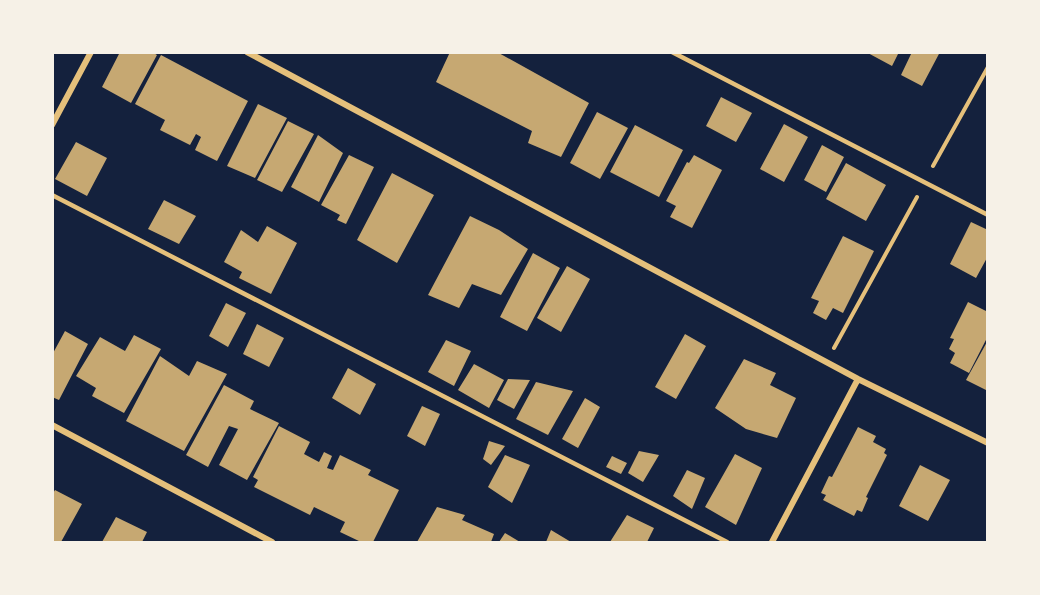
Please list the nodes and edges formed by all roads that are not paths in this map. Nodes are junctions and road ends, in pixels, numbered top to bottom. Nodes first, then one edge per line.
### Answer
1 (91, 52) edge
2 (247, 52) edge
3 (672, 52) edge
4 (52, 125) edge
5 (52, 195) edge
6 (987, 215) edge
7 (858, 379) junction
8 (52, 425) edge
9 (987, 443) edge
10 (272, 543) edge
11 (727, 543) edge
12 (772, 543) edge

1 - 4 street
2 - 7 street
3 - 6 lane
5 - 11 lane
7 - 9 street
7 - 12 street
8 - 10 street

